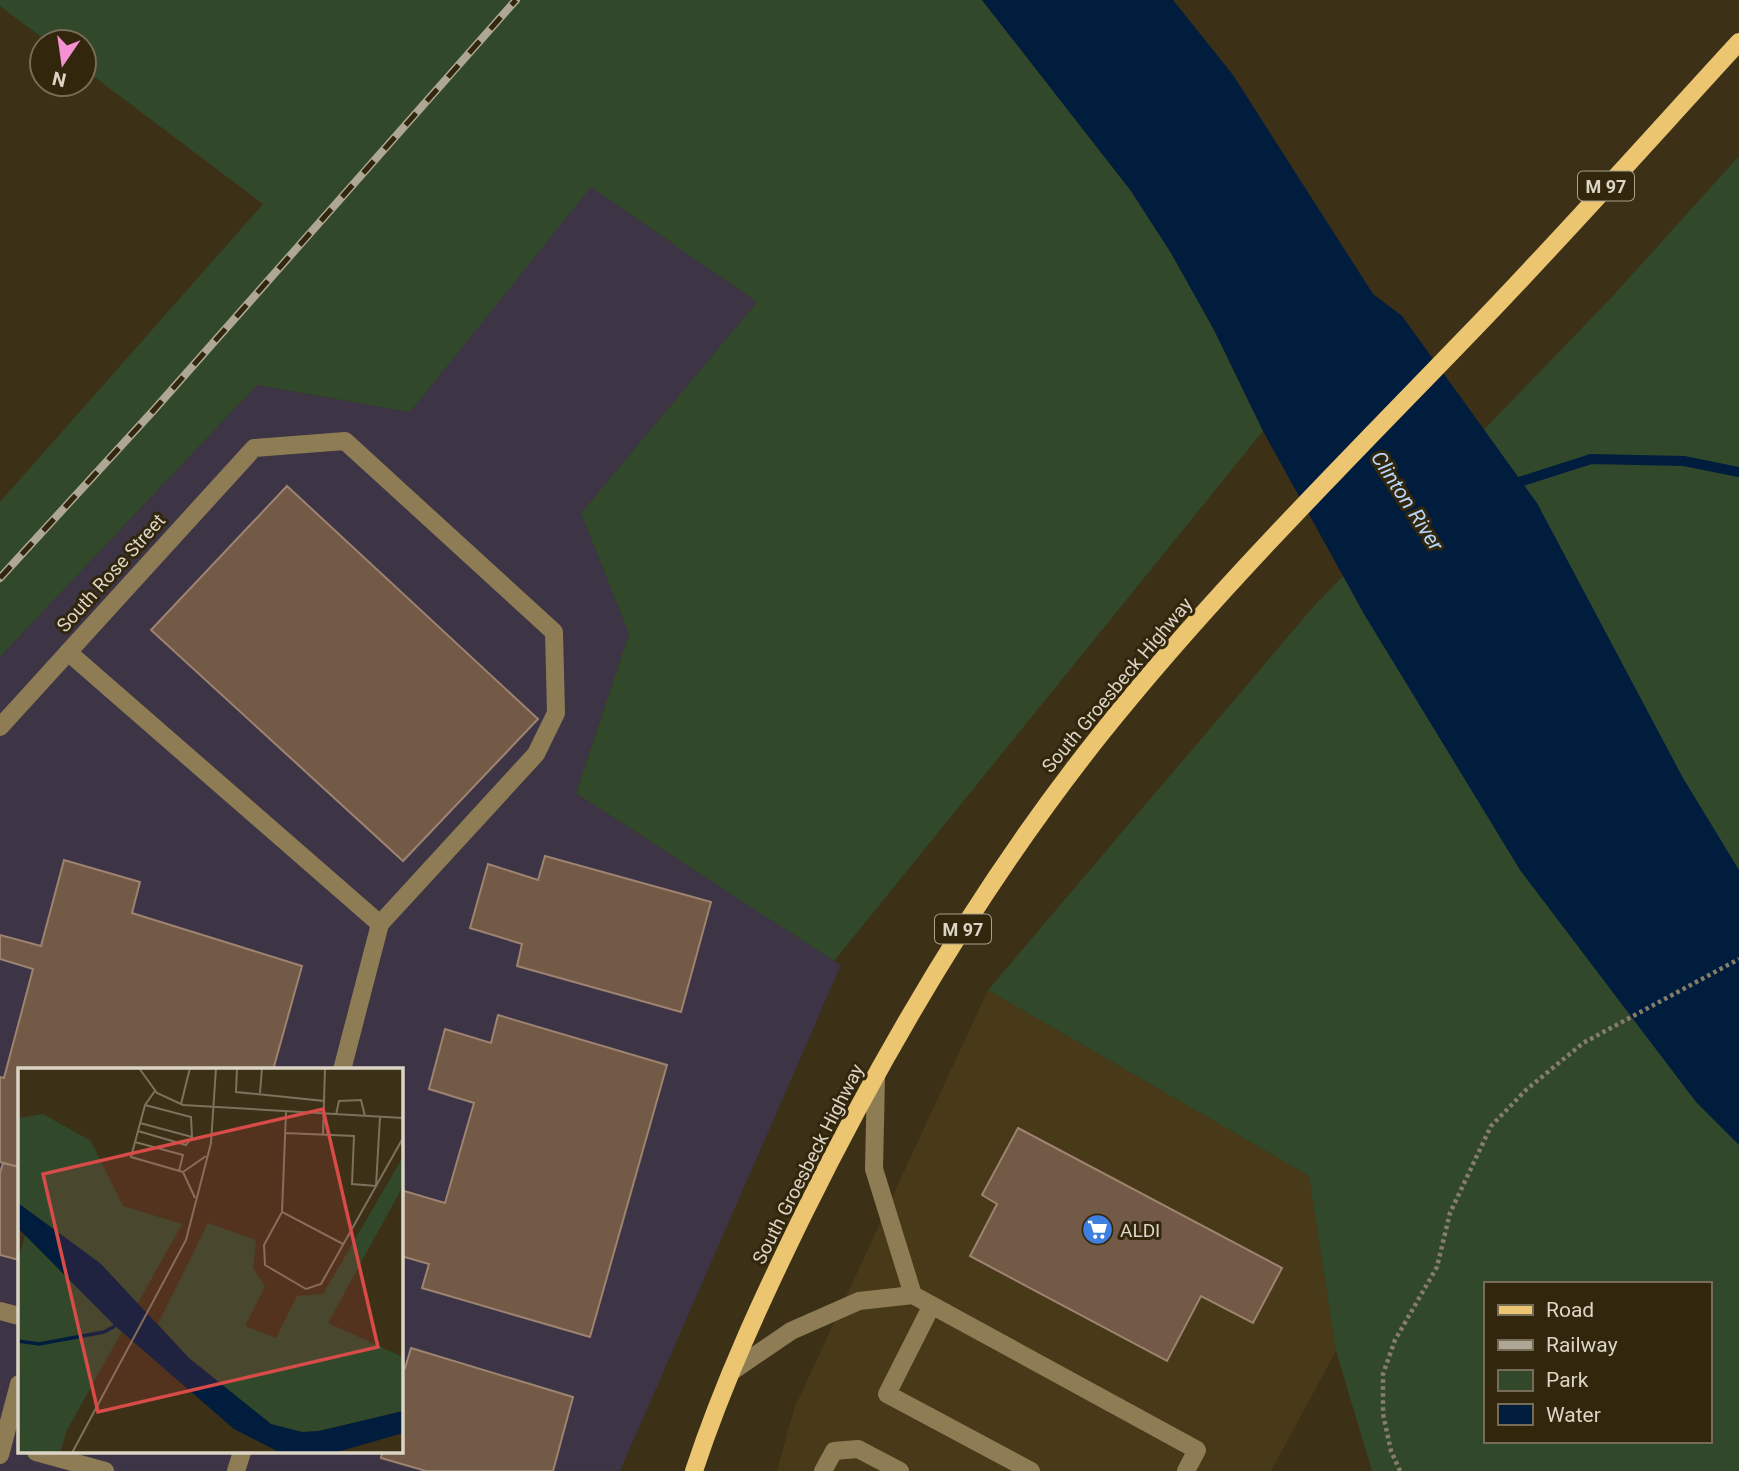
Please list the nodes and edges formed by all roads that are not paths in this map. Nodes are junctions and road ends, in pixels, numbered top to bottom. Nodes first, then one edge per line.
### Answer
1 (1739, 43) edge
2 (68, 652) junction
3 (0, 727) edge
4 (380, 924) junction
5 (343, 1068) edge
6 (876, 1077) junction
7 (913, 1295) junction
8 (932, 1305) junction
9 (0, 1311) edge
10 (18, 1316) edge
11 (731, 1372) junction
12 (18, 1389) edge
13 (6, 1447) edge
14 (43, 1454) edge
15 (241, 1454) edge
16 (105, 1471) edge
17 (236, 1471) edge
18 (694, 1471) edge
19 (823, 1471) edge
20 (900, 1471) edge
21 (1031, 1471) edge
22 (1186, 1471) edge

1 - 6 main road, South Groesbeck Highway / M 97
2 - 3 street, South Rose Street
2 - 4 street
2 - 4 street, South Rose Street
4 - 5 street
6 - 7 street
6 - 11 main road, South Groesbeck Highway / M 97
7 - 8 street
7 - 11 street
8 - 21 street
8 - 22 street
9 - 10 street
11 - 18 main road, South Groesbeck Highway / M 97
12 - 13 street
14 - 16 street
15 - 17 street
19 - 20 street

